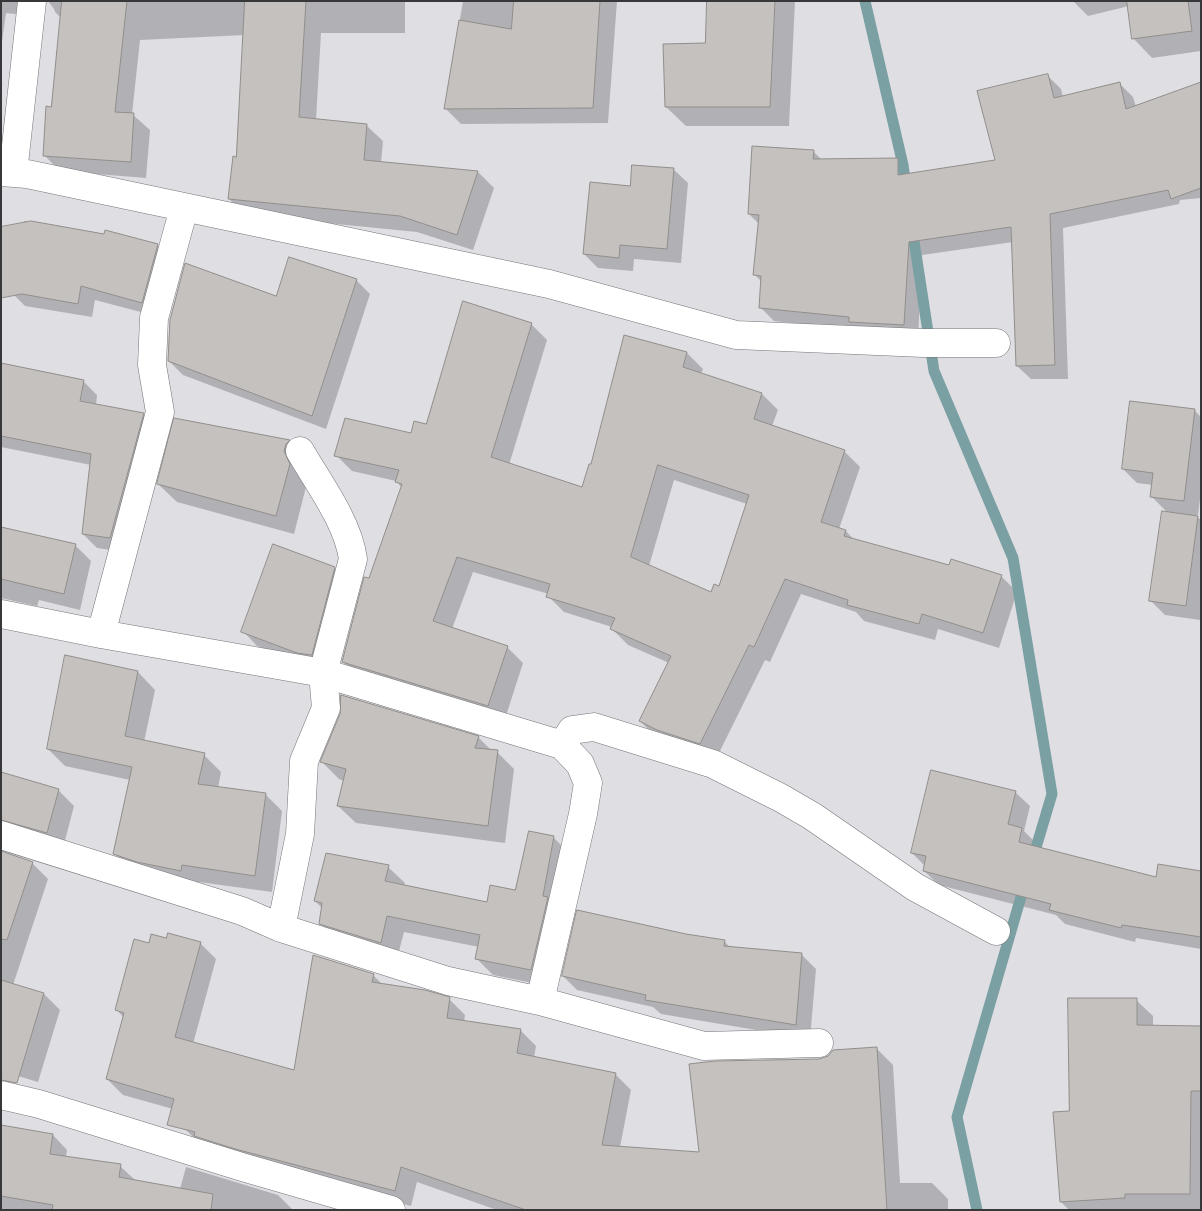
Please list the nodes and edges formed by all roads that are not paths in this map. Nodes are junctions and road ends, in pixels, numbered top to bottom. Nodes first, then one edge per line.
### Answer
1 (32, 1) edge
2 (7, 172) edge
3 (184, 208) junction
4 (996, 343) dead end
5 (300, 451) dead end
6 (1, 614) edge
7 (101, 634) junction
8 (323, 673) junction
9 (562, 745) junction
10 (1, 835) edge
11 (281, 928) junction
12 (996, 931) dead end
13 (540, 1001) junction
14 (819, 1043) dead end
15 (1, 1095) edge
16 (391, 1210) edge

1 - 2 street
2 - 3 street
3 - 4 street
3 - 7 street
5 - 8 street
6 - 7 street
7 - 8 street
8 - 9 street
8 - 11 street
9 - 12 street
9 - 13 street
10 - 11 street
11 - 13 street
13 - 14 street
15 - 16 street

